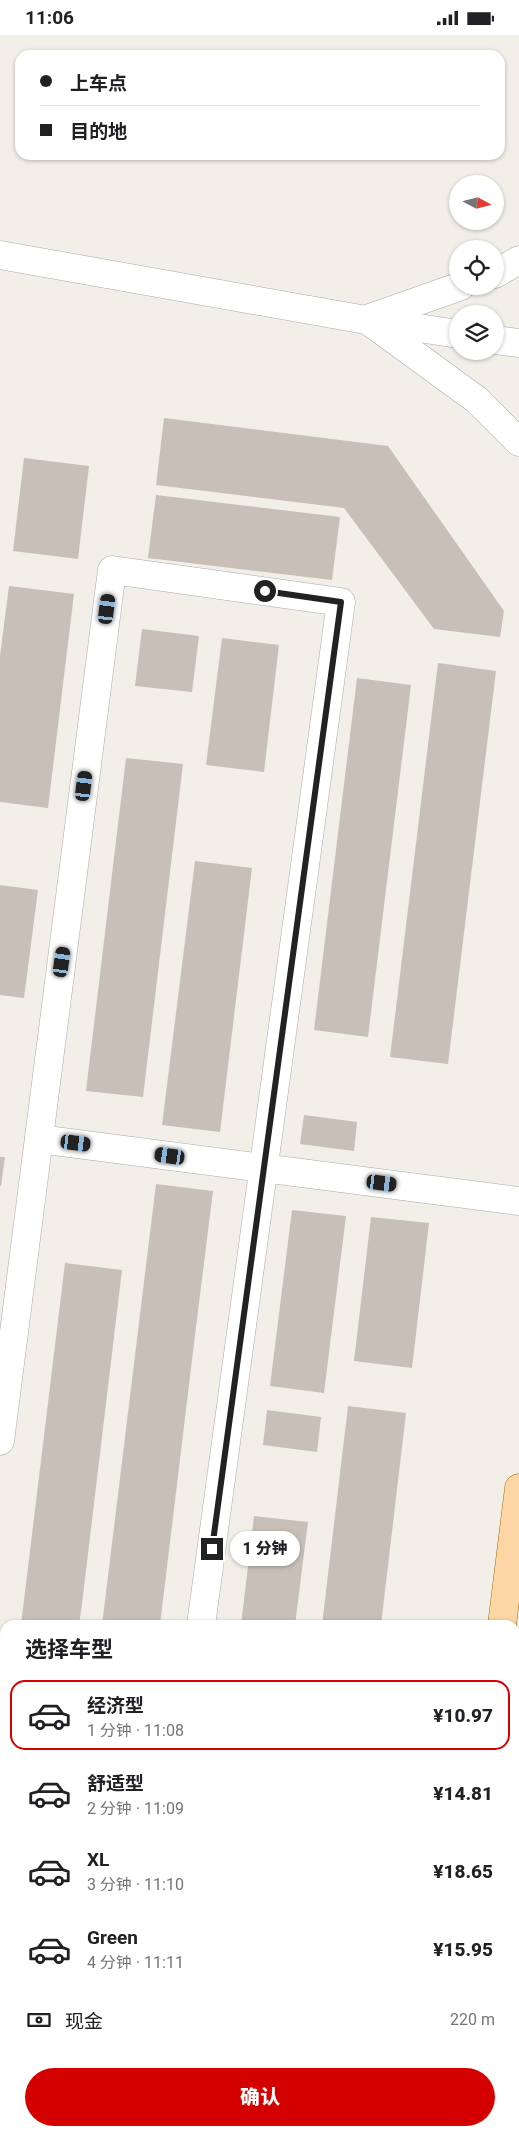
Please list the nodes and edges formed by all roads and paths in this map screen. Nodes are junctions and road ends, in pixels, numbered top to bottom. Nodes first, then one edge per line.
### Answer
1 (0, 255) edge
2 (519, 260) edge
3 (504, 269) edge
4 (449, 291) edge
5 (366, 320) junction
6 (449, 333) edge
7 (504, 341) edge
8 (519, 343) edge
9 (519, 442) edge
10 (39, 1139) junction
11 (264, 1168) junction
12 (519, 1201) edge
13 (0, 1441) edge
14 (519, 1488) edge
15 (203, 1620) edge
16 (503, 1620) edge

1 - 5 street
2 - 3 street
4 - 5 street
5 - 6 street
5 - 9 street
7 - 8 street
10 - 11 street
10 - 11 street
10 - 13 street
11 - 12 street
11 - 15 street
14 - 16 main road

